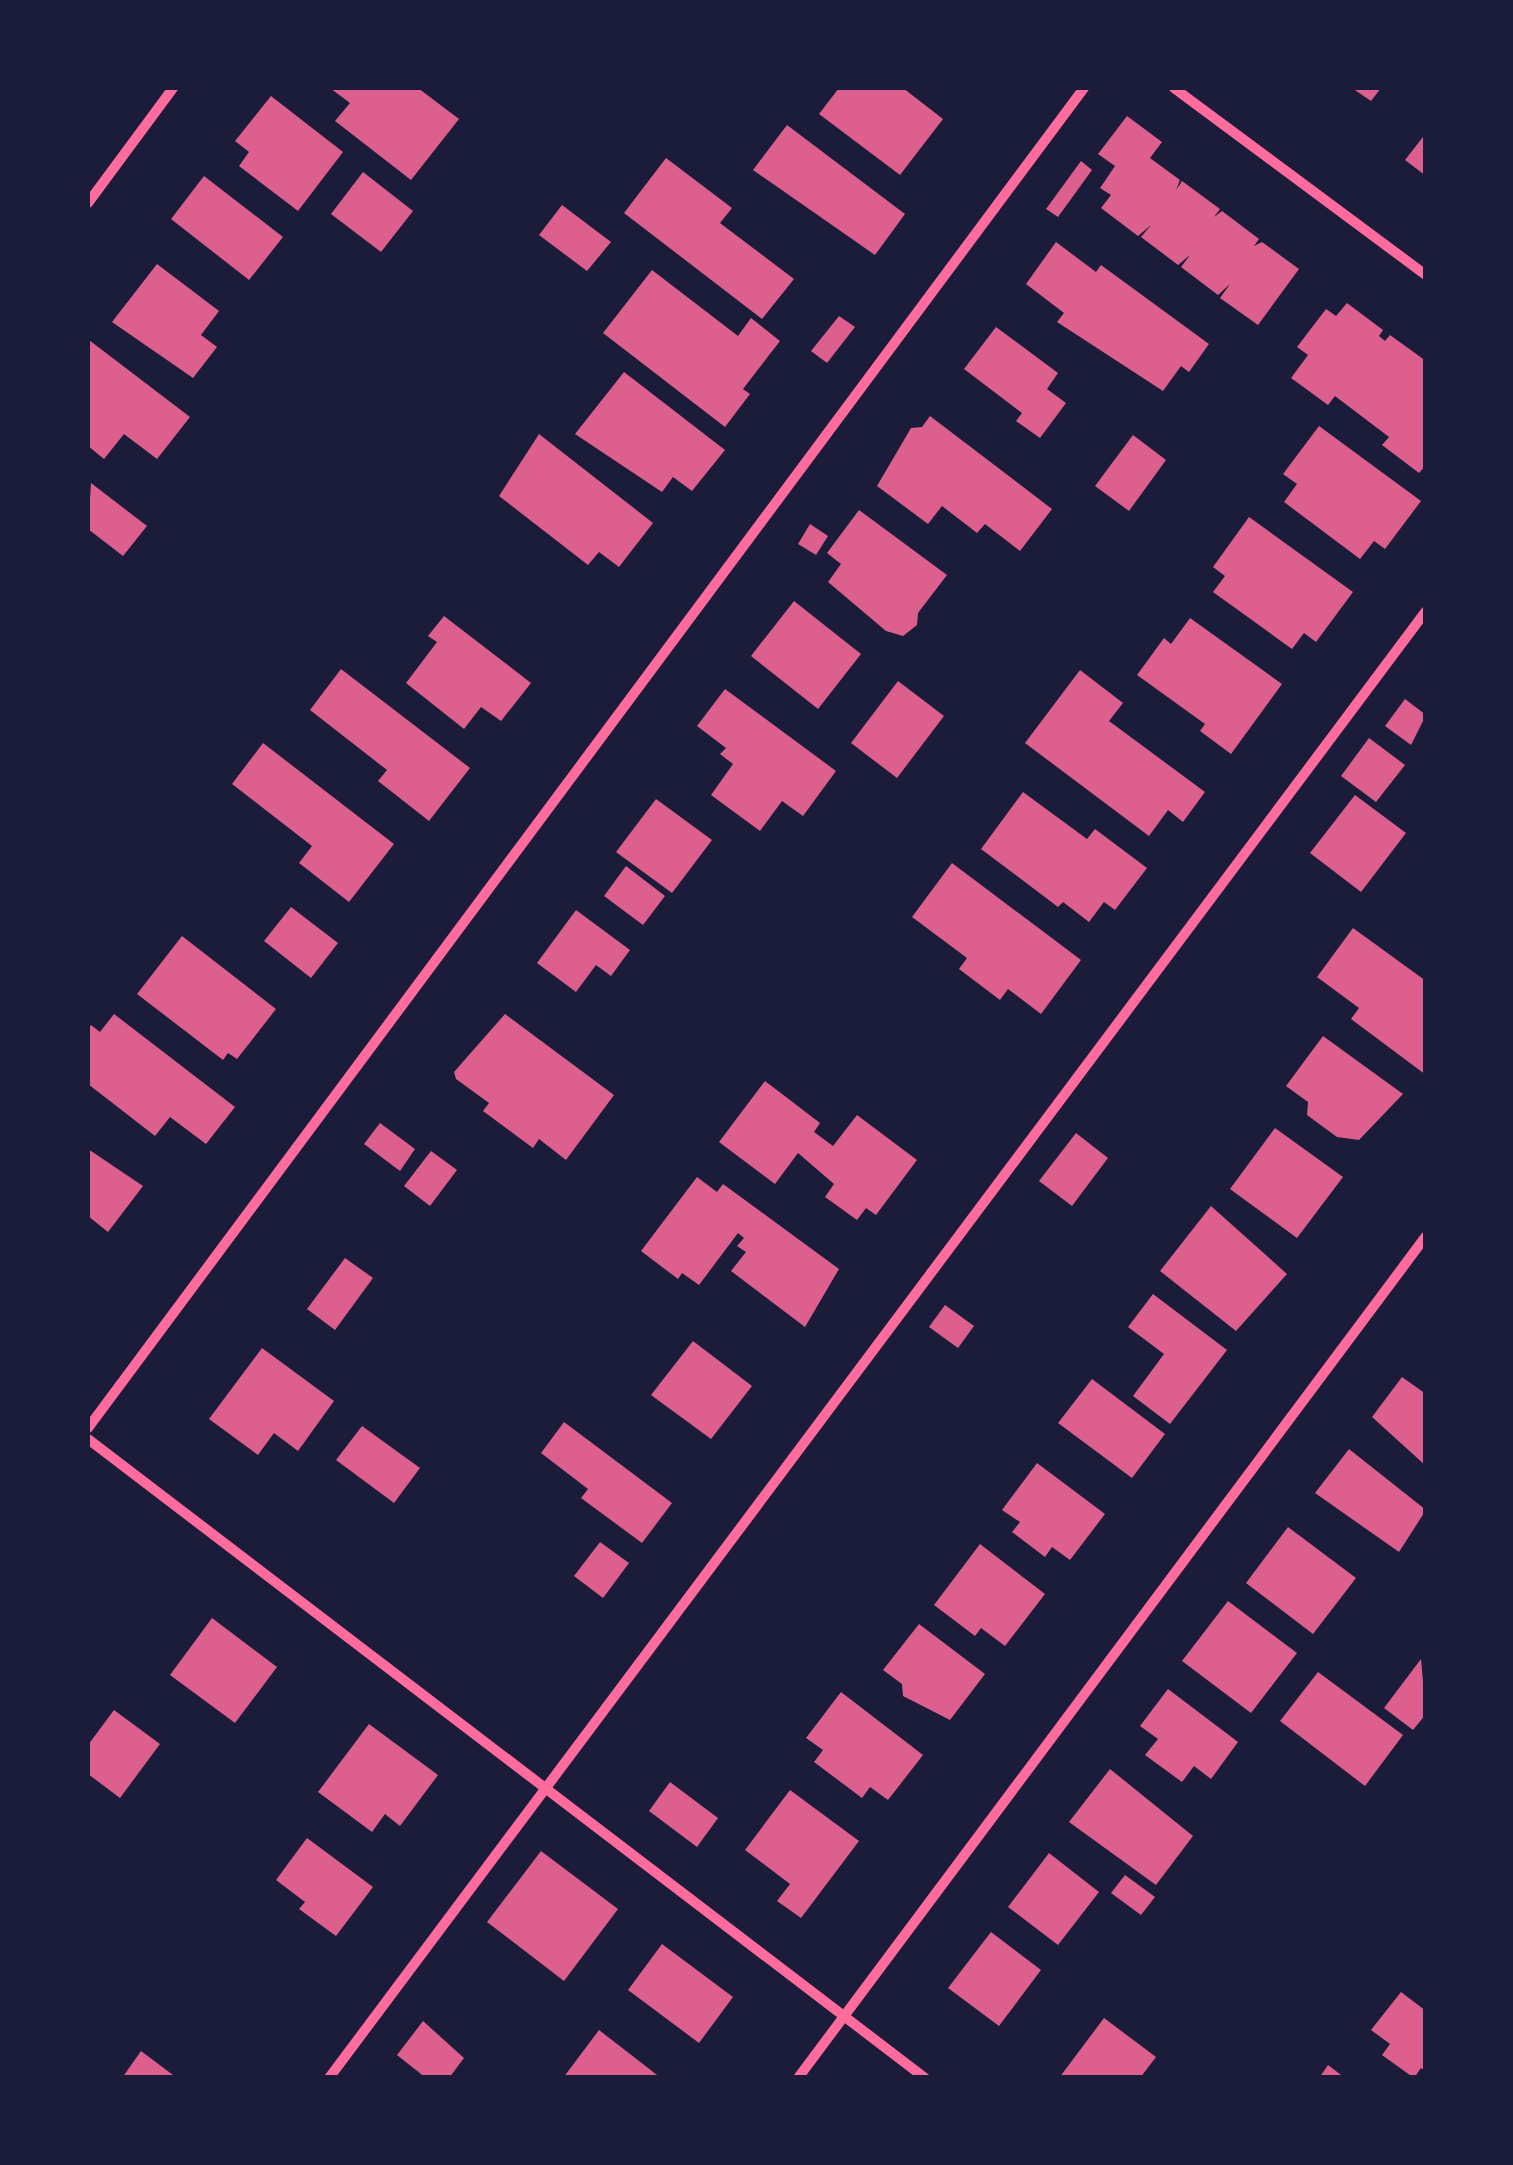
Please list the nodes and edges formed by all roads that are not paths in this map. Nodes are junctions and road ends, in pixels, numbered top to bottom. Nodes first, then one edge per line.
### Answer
1 (174, 88) edge
2 (1084, 88) edge
3 (1174, 88) edge
4 (88, 203) edge
5 (1426, 276) edge
6 (1426, 611) edge
7 (1426, 1236) edge
8 (88, 1428) edge
9 (88, 1439) edge
10 (545, 1786) junction
11 (845, 2016) junction
12 (329, 2078) edge
13 (798, 2078) edge
14 (925, 2078) edge

1 - 4 street
2 - 8 street
3 - 5 street
6 - 10 street
7 - 11 street
9 - 10 street
10 - 11 street
10 - 12 street
11 - 13 street
11 - 14 street

